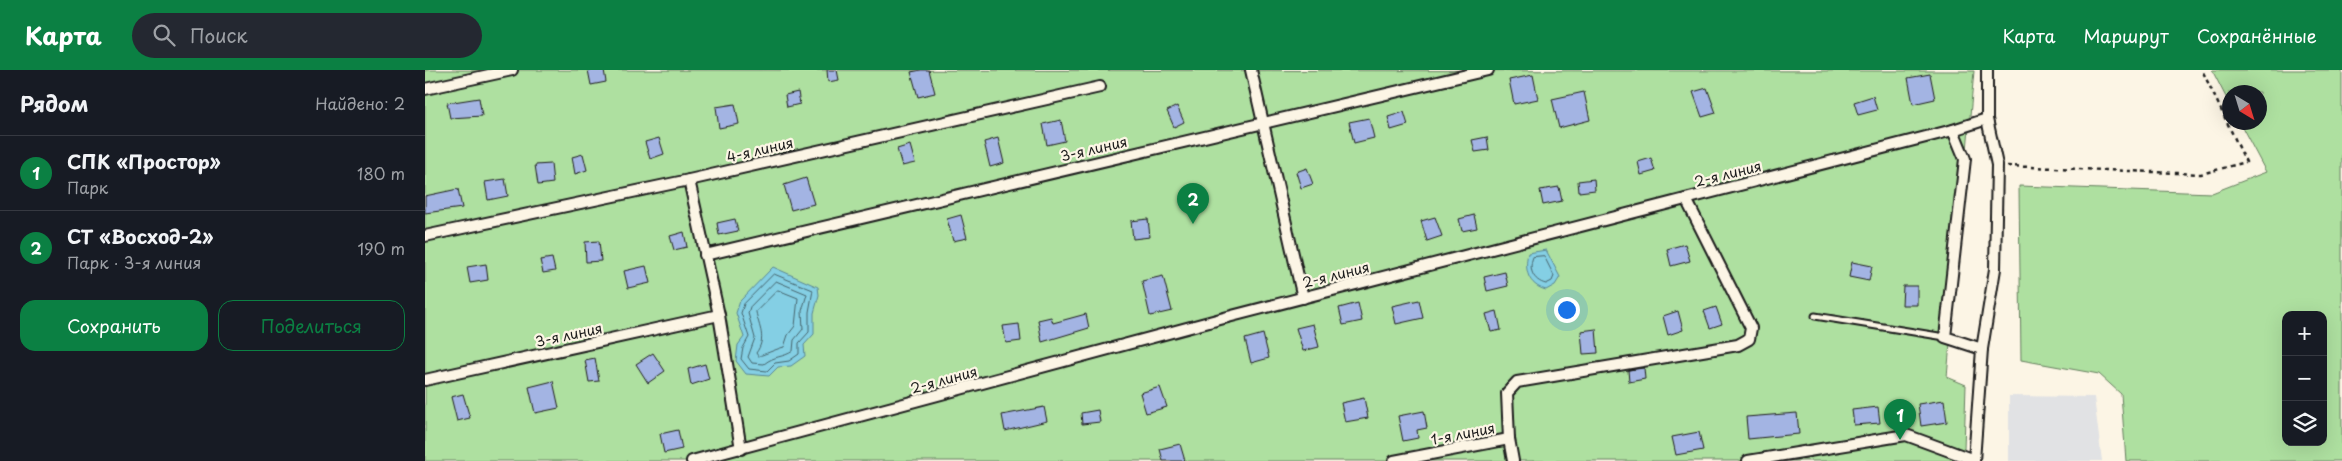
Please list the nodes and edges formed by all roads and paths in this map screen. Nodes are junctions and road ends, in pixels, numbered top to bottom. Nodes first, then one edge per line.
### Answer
1 (512, 70) edge
2 (1251, 70) edge
3 (1488, 70) edge
4 (1987, 70) edge
5 (2202, 70) edge
6 (1100, 87) dead end
7 (425, 89) edge
8 (1987, 119) junction
9 (1264, 123) junction
10 (1953, 130) junction
11 (1997, 165) junction
12 (689, 180) junction
13 (1686, 199) junction
14 (425, 236) edge
15 (705, 255) junction
16 (1303, 298) junction
17 (719, 316) junction
18 (1815, 316) dead end
19 (1945, 337) junction
20 (1982, 349) junction
21 (425, 380) edge
22 (1509, 439) junction
23 (741, 449) junction
24 (1974, 460) edge
25 (692, 461) edge
26 (1394, 461) edge
27 (1513, 461) edge
28 (1748, 461) edge

1 - 7 street
2 - 9 street
3 - 9 street, 3-я линия
4 - 8 street
5 - 11 path
6 - 12 street, 4-я линия
8 - 10 street, 2-я линия
8 - 11 street
9 - 15 street, 3-я линия
9 - 16 street
10 - 13 street, 2-я линия
10 - 19 street
11 - 20 street
12 - 14 street, 4-я линия
12 - 15 street
13 - 16 street, 2-я линия
13 - 22 street
15 - 17 street
16 - 23 street, 2-я линия
17 - 21 street, 3-я линия
17 - 23 street
18 - 19 lane
19 - 20 street
20 - 24 street
22 - 26 street, 1-я линия
22 - 27 street
23 - 25 street, 2-я линия
24 - 28 street

